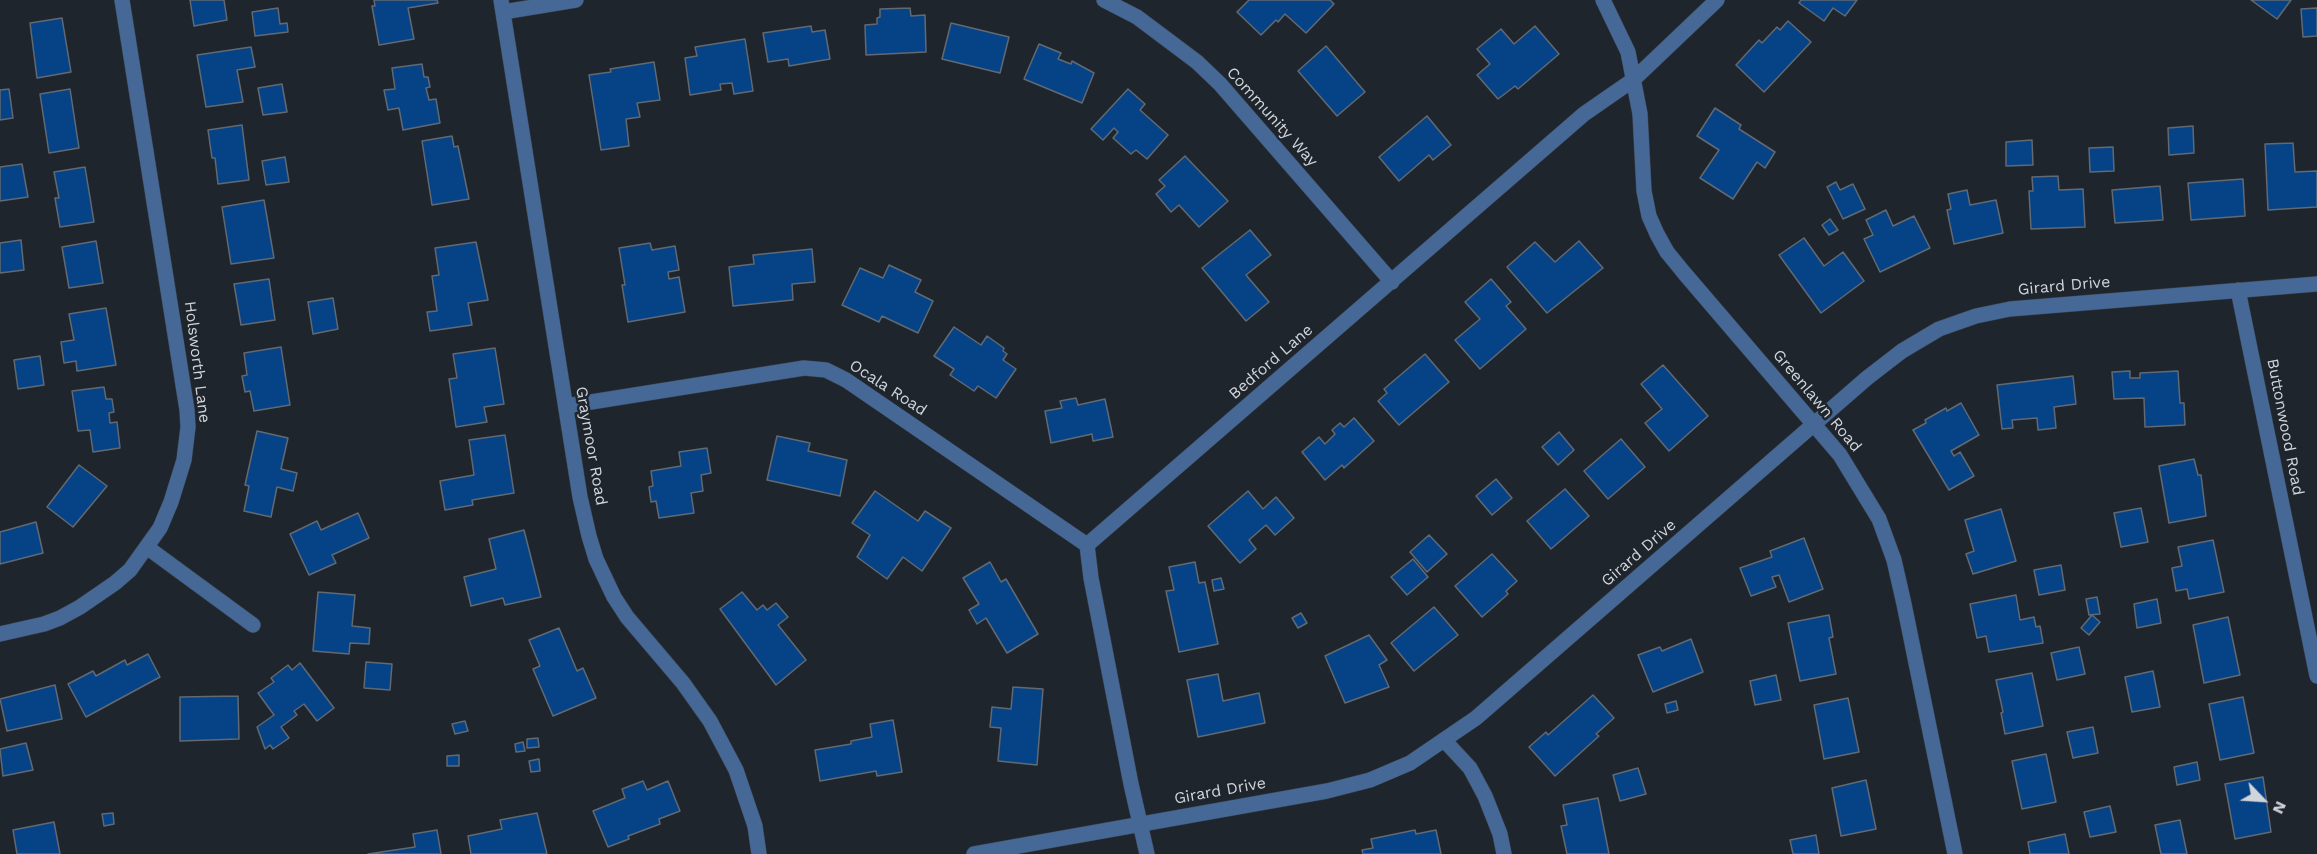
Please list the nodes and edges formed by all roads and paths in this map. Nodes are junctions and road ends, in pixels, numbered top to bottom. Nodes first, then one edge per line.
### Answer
1 (122, 0) edge
2 (576, 0) edge
3 (1104, 0) edge
4 (1603, 0) edge
5 (1716, 0) edge
6 (502, 6) edge
7 (1633, 80) junction
8 (1392, 282) junction
9 (2317, 284) edge
10 (2238, 291) junction
11 (566, 406) junction
12 (1815, 425) junction
13 (1087, 545) junction
14 (148, 548) junction
15 (252, 625) dead end
16 (0, 634) edge
17 (2317, 676) edge
18 (1444, 740) junction
19 (1141, 824) junction
20 (759, 854) edge
21 (974, 854) edge
22 (1147, 854) edge
23 (1504, 854) edge
24 (1955, 854) edge

1 - 14 street, Holsworth Lane
2 - 6 street
3 - 8 street, Community Way
4 - 7 street, Greenlawn Road
5 - 7 street, Bedford Lane
6 - 11 street, Graymoor Road
7 - 8 street, Bedford Lane
7 - 12 street, Greenlawn Road
8 - 13 street, Bedford Lane
9 - 10 street, Girard Drive
10 - 12 street, Girard Drive
10 - 17 street, Buttonwood Road
11 - 13 street, Ocala Road
11 - 20 street, Graymoor Road
12 - 18 street, Girard Drive
12 - 24 street, Greenlawn Road
13 - 19 street
14 - 15 street
14 - 16 street, Holsworth Lane
18 - 19 street, Girard Drive
18 - 23 street
19 - 21 street, Girard Drive
19 - 22 street

